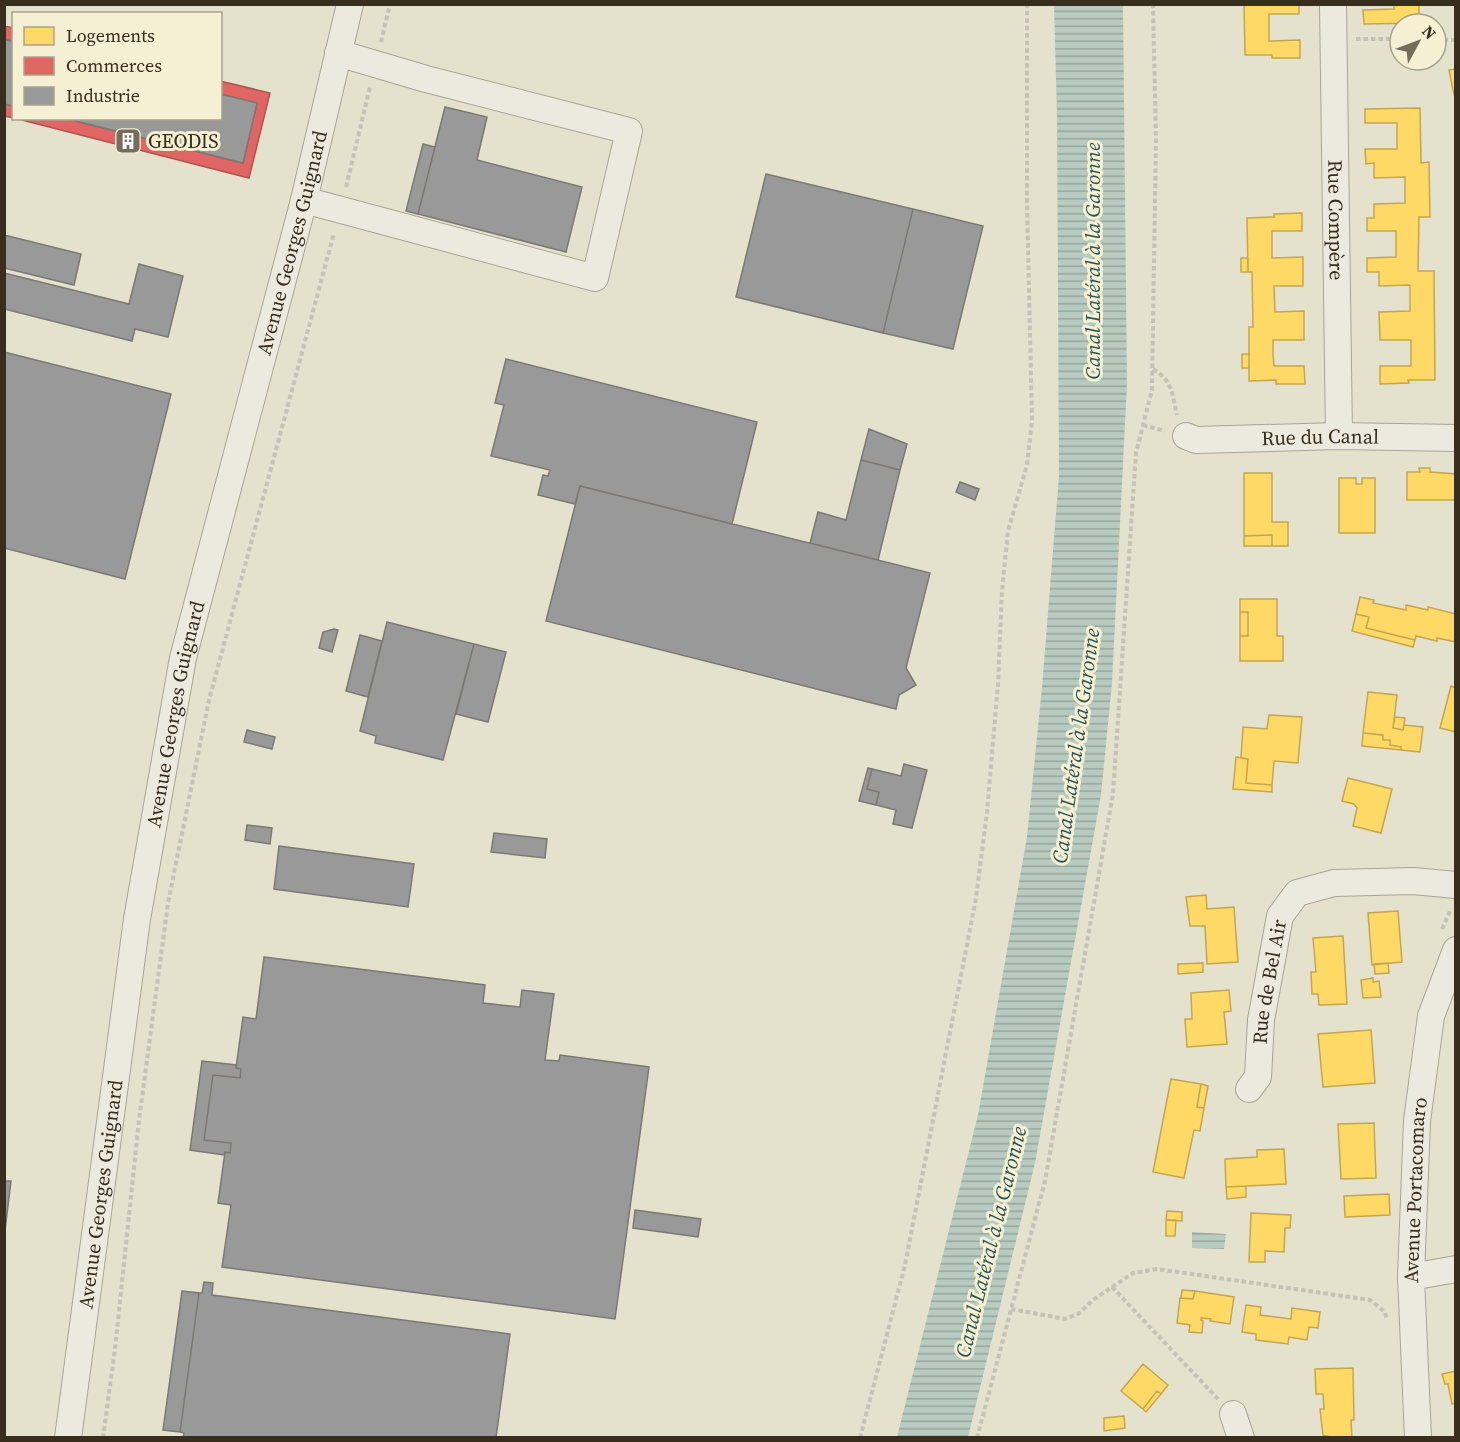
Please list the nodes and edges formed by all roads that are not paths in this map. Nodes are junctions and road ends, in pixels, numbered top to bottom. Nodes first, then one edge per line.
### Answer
1 (350, 4) edge
2 (1333, 4) edge
3 (338, 54) junction
4 (304, 200) junction
5 (1186, 436) road end
6 (1339, 436) junction
7 (1455, 438) edge
8 (1455, 885) edge
9 (1455, 950) edge
10 (1249, 1089) dead end
11 (1455, 1269) edge
12 (1411, 1277) junction
13 (68, 1437) edge
14 (1418, 1437) edge

1 - 3 street, Avenue Georges Guignard
2 - 6 street, Rue Compère
3 - 4 street, Avenue Georges Guignard
3 - 4 street
4 - 13 street, Avenue Georges Guignard
5 - 6 street, Rue du Canal
6 - 7 street, Rue du Canal
8 - 10 street, Rue de Bel Air
9 - 12 street, Avenue Portacomaro
11 - 12 street
12 - 14 street, Avenue Portacomaro

